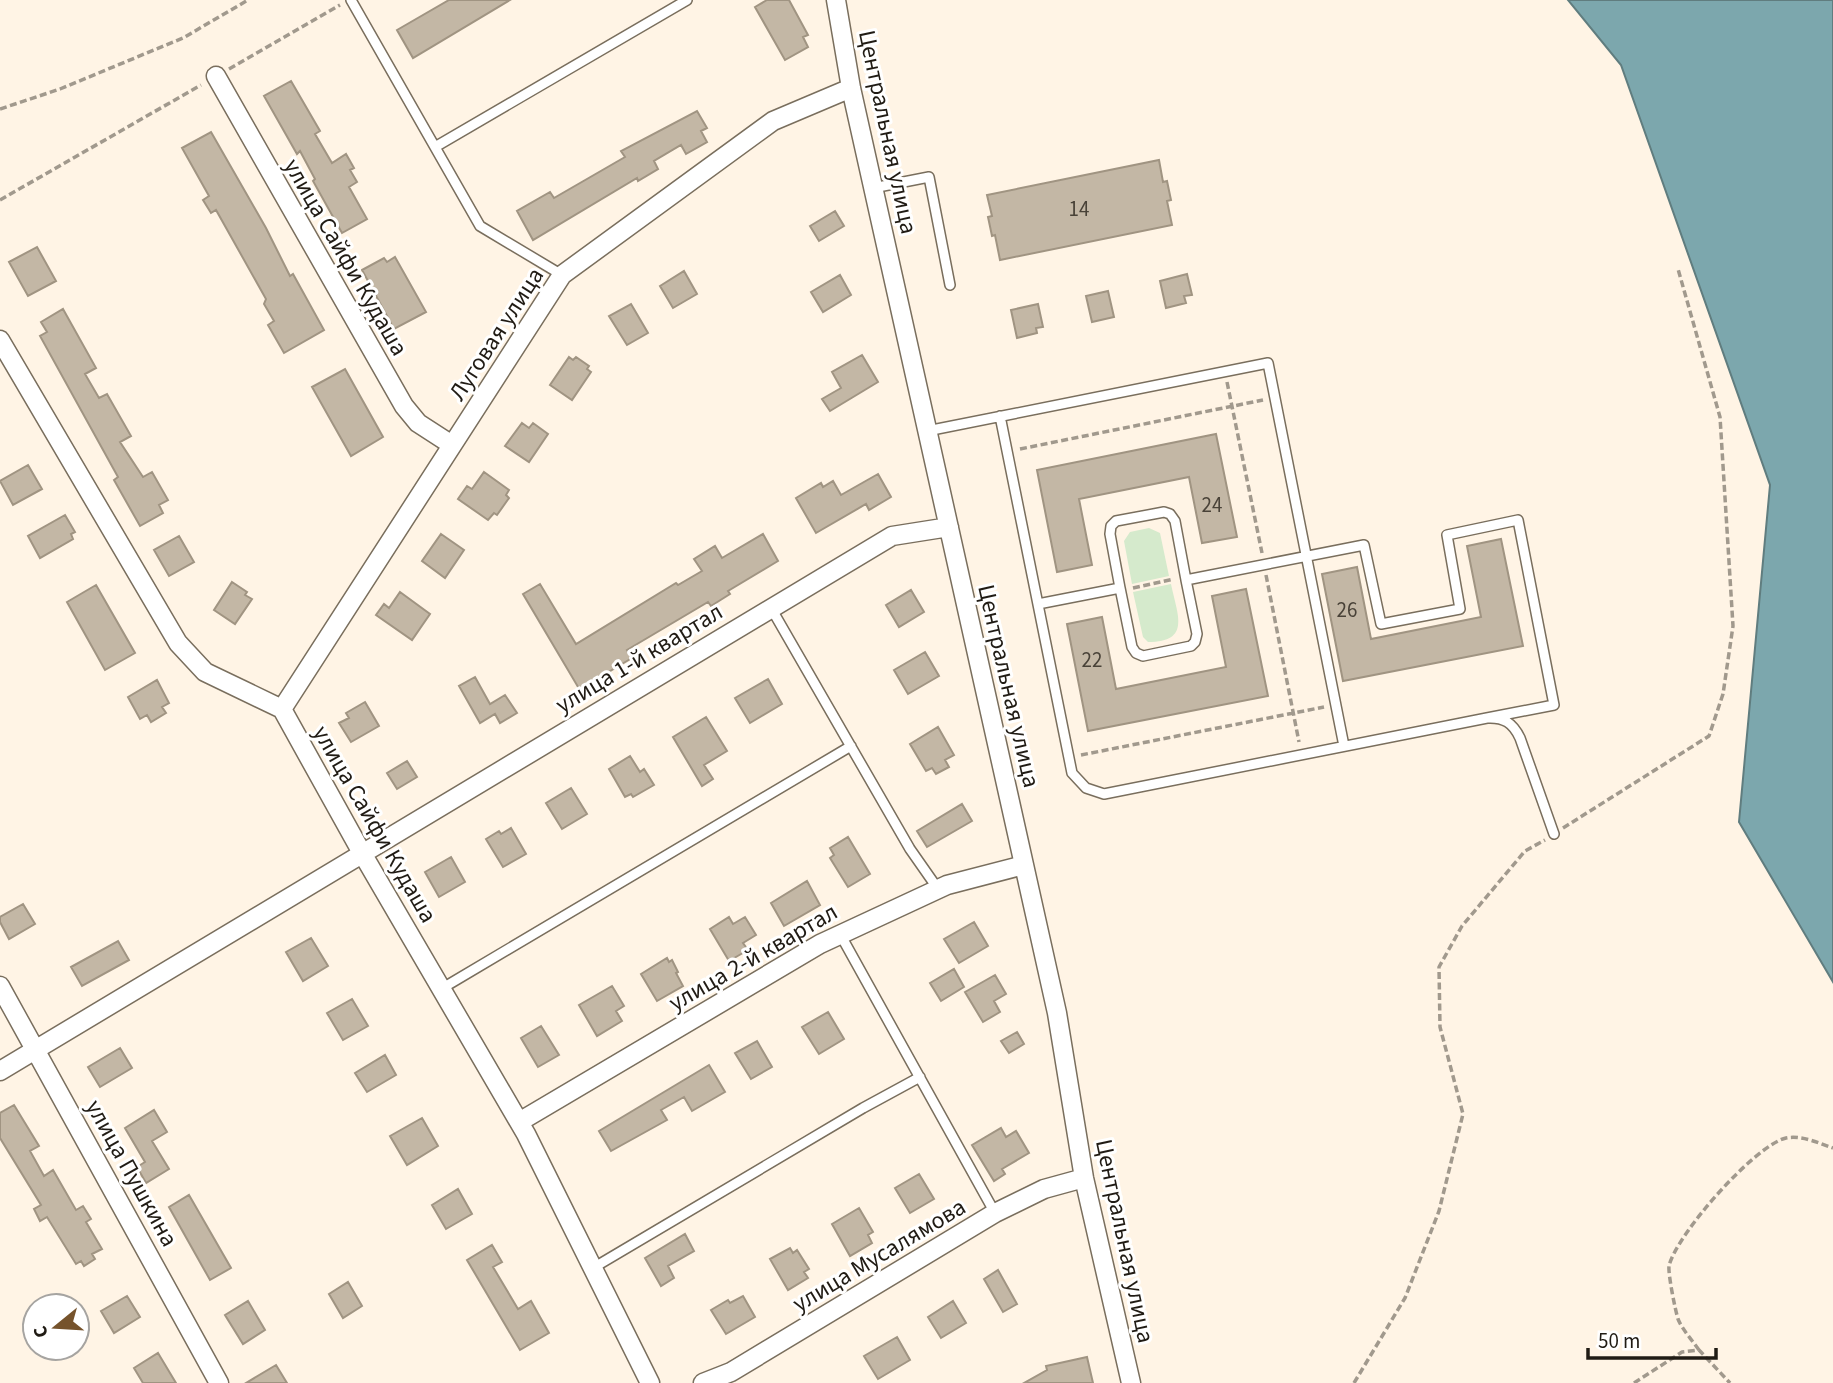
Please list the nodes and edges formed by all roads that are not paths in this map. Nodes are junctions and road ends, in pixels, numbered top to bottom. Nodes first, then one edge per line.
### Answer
1 (350, 0) edge
2 (687, 0) edge
3 (836, 0) edge
4 (216, 76) road end
5 (851, 88) junction
6 (435, 147) junction
7 (873, 188) junction
8 (562, 275) junction
9 (950, 285) dead end
10 (0, 340) edge
11 (1000, 416) junction
12 (928, 431) junction
13 (452, 445) junction
14 (949, 527) junction
15 (1306, 556) junction
16 (1186, 579) junction
17 (1121, 589) junction
18 (1038, 604) junction
19 (771, 607) junction
20 (282, 709) junction
21 (1487, 718) junction
22 (851, 746) junction
23 (1344, 746) junction
24 (1554, 834) road end
25 (362, 853) junction
26 (1024, 865) junction
27 (938, 889) junction
28 (840, 934) junction
29 (0, 986) edge
30 (441, 989) junction
31 (36, 1049) junction
32 (0, 1071) edge
33 (920, 1077) junction
34 (519, 1122) junction
35 (1084, 1178) junction
36 (995, 1213) junction
37 (593, 1268) junction
38 (219, 1383) edge
39 (650, 1383) edge
40 (702, 1383) edge
41 (1131, 1383) edge

1 - 6 lane
2 - 6 lane
3 - 5 street, Центральная улица
4 - 13 street, улица Сайфи Кудаша
5 - 7 street, Центральная улица
5 - 8 street, Луговая улица
6 - 8 lane
7 - 9 lane
7 - 12 street, Центральная улица
8 - 13 street, Луговая улица
10 - 20 street, улица Сайфи Кудаша
11 - 12 lane
11 - 15 lane
11 - 18 lane
12 - 14 street, Центральная улица
13 - 20 street, Луговая улица
14 - 19 street, улица 1-й квартал
14 - 26 street, Центральная улица
15 - 16 lane
15 - 21 lane
15 - 23 lane
16 - 17 lane
16 - 17 lane
17 - 18 lane
18 - 23 lane
19 - 22 lane
19 - 25 street, улица 1-й квартал
20 - 25 street, улица Сайфи Кудаша
21 - 23 lane
21 - 24 lane
22 - 27 lane
22 - 30 lane
25 - 30 street, улица Сайфи Кудаша
25 - 31 street, улица 1-й квартал
26 - 27 street, улица 2-й квартал
26 - 35 street, Центральная улица
27 - 28 street, улица 2-й квартал
28 - 33 lane
28 - 34 street, улица 2-й квартал
29 - 31 street, улица Пушкина
30 - 34 street, улица Сайфи Кудаша
31 - 32 street, улица 1-й квартал
31 - 38 street, улица Пушкина
33 - 36 lane
33 - 37 lane
34 - 37 street, улица Сайфи Кудаша
35 - 36 street, улица Мусалямова
35 - 41 street, Центральная улица
36 - 40 street, улица Мусалямова
37 - 39 street, улица Сайфи Кудаша

